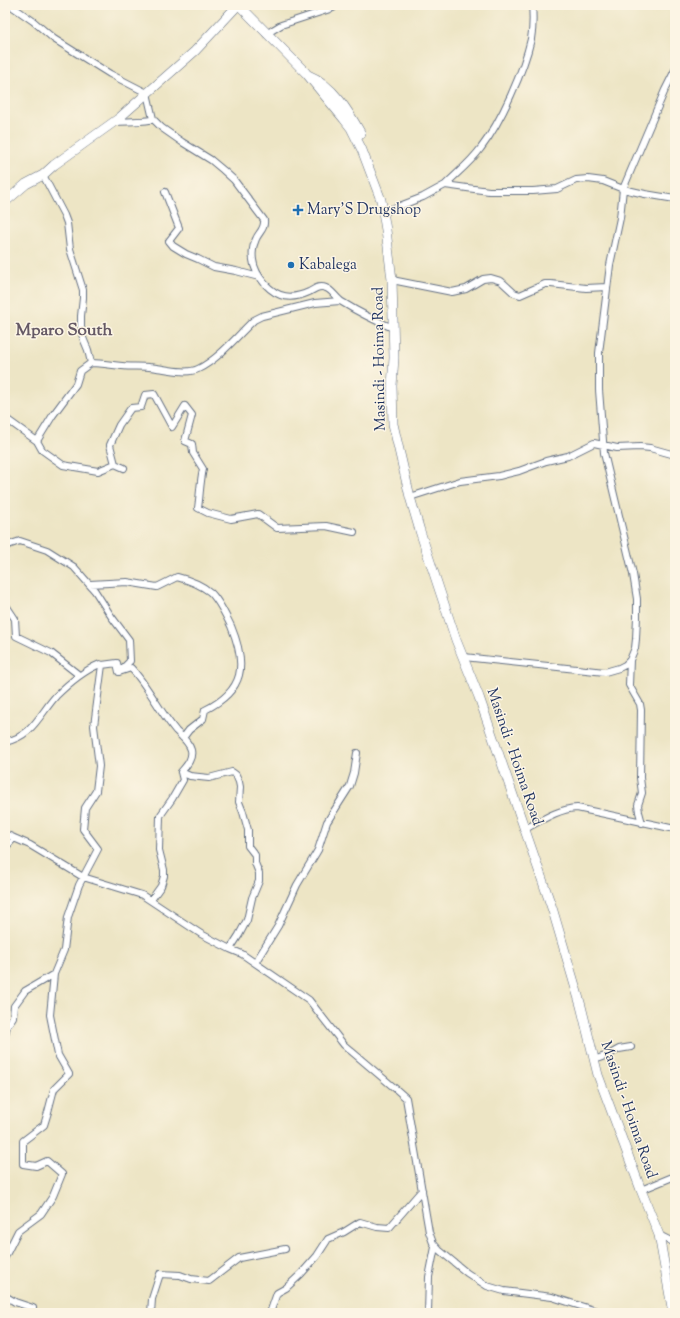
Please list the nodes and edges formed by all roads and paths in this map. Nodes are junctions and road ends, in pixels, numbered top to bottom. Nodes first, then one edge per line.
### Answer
1 (10, 5) edge
2 (238, 5) edge
3 (335, 5) edge
4 (532, 5) edge
5 (266, 34) junction
6 (675, 70) edge
7 (147, 93) junction
8 (154, 119) junction
9 (113, 122) junction
10 (43, 175) junction
11 (445, 186) junction
12 (624, 189) junction
13 (165, 192) dead end
14 (675, 199) edge
15 (5, 202) edge
16 (384, 212) junction
17 (259, 277) junction
18 (392, 280) junction
19 (608, 287) junction
20 (340, 301) junction
21 (393, 328) junction
22 (91, 363) junction
23 (5, 418) edge
24 (37, 441) junction
25 (604, 446) junction
26 (675, 455) edge
27 (115, 464) junction
28 (124, 468) dead end
29 (410, 497) junction
30 (354, 532) dead end
31 (5, 546) edge
32 (90, 584) junction
33 (5, 604) edge
34 (464, 657) junction
35 (630, 660) junction
36 (102, 665) junction
37 (119, 672) junction
38 (79, 675) junction
39 (183, 738) junction
40 (5, 742) edge
41 (357, 753) dead end
42 (181, 772) junction
43 (642, 822) junction
44 (525, 829) junction
45 (675, 829) edge
46 (5, 834) edge
47 (14, 838) junction
48 (5, 848) edge
49 (83, 877) junction
50 (151, 900) junction
51 (230, 949) junction
52 (255, 963) junction
53 (54, 974) junction
54 (5, 1034) edge
55 (631, 1047) dead end
56 (594, 1060) junction
57 (675, 1176) edge
58 (422, 1190) junction
59 (640, 1190) junction
60 (659, 1235) junction
61 (674, 1242) edge
62 (435, 1247) junction
63 (285, 1248) dead end
64 (5, 1257) edge
65 (5, 1296) edge
66 (31, 1313) edge
67 (151, 1313) edge
68 (270, 1313) edge
69 (428, 1313) edge
70 (603, 1313) edge
71 (673, 1313) edge

1 - 7 street
2 - 5 main road, Masindi - Hoima Road
2 - 7 main road
3 - 5 street
4 - 11 street
5 - 16 main road, Masindi - Hoima Road
6 - 12 street
7 - 8 street
7 - 9 main road
8 - 9 street
8 - 17 street
9 - 10 main road
10 - 15 main road
10 - 22 street
11 - 12 street
11 - 16 street
12 - 14 street
12 - 19 street
13 - 17 street
16 - 18 main road, Masindi - Hoima Road
17 - 20 street
18 - 19 street
18 - 21 main road, Masindi - Hoima Road
19 - 25 street
20 - 21 street
20 - 22 street
21 - 29 main road, Masindi - Hoima Road
22 - 24 street
23 - 24 street
24 - 27 street
25 - 26 street
25 - 29 street
25 - 35 street
27 - 28 street
27 - 30 street
29 - 34 main road, Masindi - Hoima Road
31 - 32 street
32 - 37 street
32 - 39 street
33 - 38 street
34 - 35 street
34 - 44 main road, Masindi - Hoima Road
35 - 43 street
36 - 37 street
36 - 38 street
36 - 49 street
37 - 39 street
38 - 40 street
39 - 42 street
41 - 52 street
42 - 50 street
42 - 51 street
43 - 44 street
43 - 45 street
44 - 56 main road, Masindi - Hoima Road
46 - 47 street
47 - 48 street
47 - 49 street
49 - 50 street
49 - 53 street
50 - 51 street
51 - 52 street
52 - 58 street
53 - 54 street
53 - 64 street
55 - 56 street
56 - 59 main road, Masindi - Hoima Road
57 - 59 street
58 - 62 street
58 - 68 street
59 - 60 main road, Masindi - Hoima Road
60 - 61 street
60 - 71 main road, Masindi - Hoima Road
62 - 69 street
62 - 70 street
63 - 67 street
65 - 66 street

